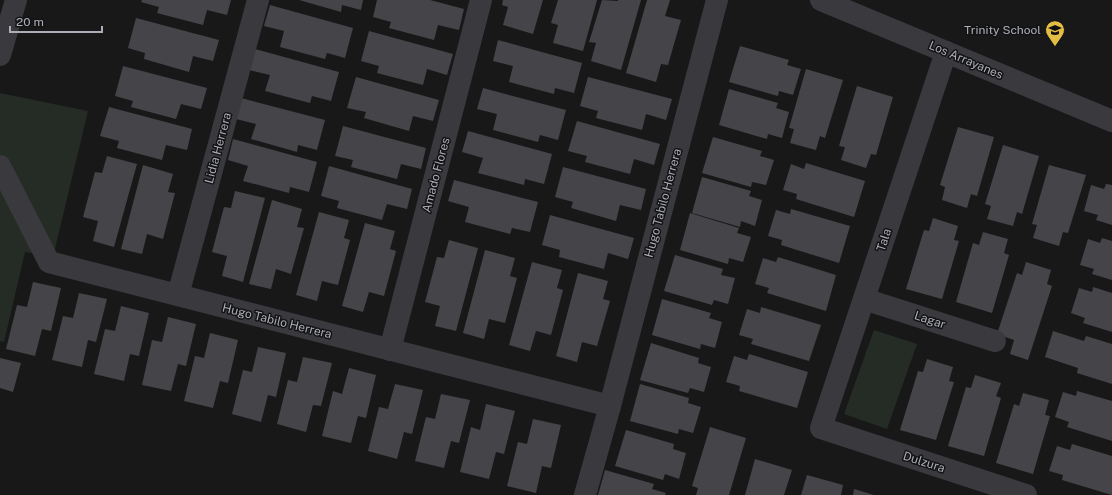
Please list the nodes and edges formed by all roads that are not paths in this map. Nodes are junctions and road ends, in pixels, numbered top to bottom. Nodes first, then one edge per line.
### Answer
1 (16, 0) edge
2 (258, 0) edge
3 (481, 0) edge
4 (717, 0) edge
5 (821, 0) edge
6 (946, 52) junction
7 (0, 55) edge
8 (1112, 121) edge
9 (0, 166) edge
10 (178, 295) junction
11 (864, 299) junction
12 (995, 341) dead end
13 (390, 350) junction
14 (610, 406) junction
15 (821, 428) joint
16 (585, 495) edge
17 (1026, 495) edge

1 - 7 street
2 - 10 street, Lidia Herrera
3 - 13 street, Amado Flores
4 - 14 street, Hugo Tabilo Herrera
5 - 6 street, Los Arrayanes
6 - 8 street, Los Arrayanes
6 - 11 street, Tala
9 - 10 street, Hugo Tabilo Herrera
10 - 13 street, Hugo Tabilo Herrera
11 - 12 street, Lagar
11 - 15 street, Tala
13 - 14 street, Hugo Tabilo Herrera
14 - 16 street, Hugo Tabilo Herrera
15 - 17 street, Dulzura

